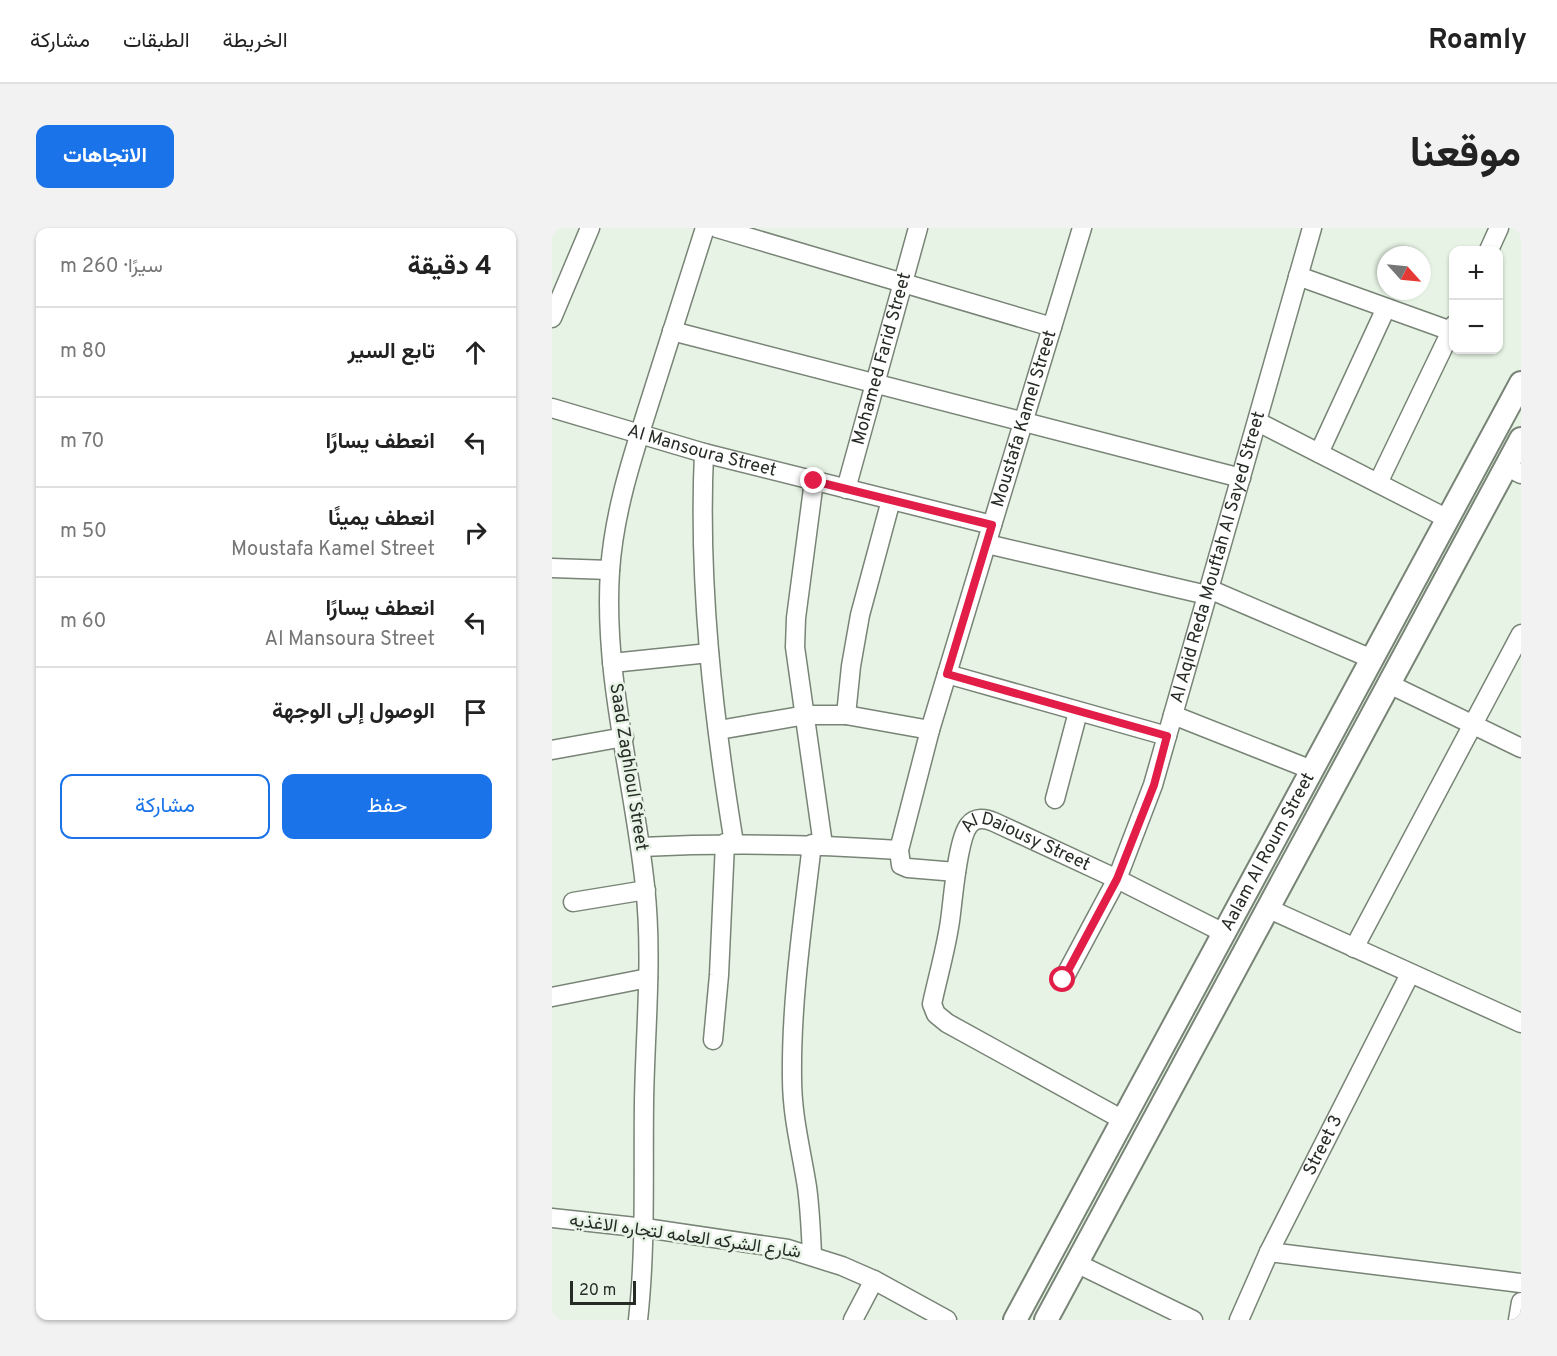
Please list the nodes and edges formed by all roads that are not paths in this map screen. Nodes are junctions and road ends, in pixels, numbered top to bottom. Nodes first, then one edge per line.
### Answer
1 (590, 228) edge
2 (705, 228) edge
3 (717, 228) edge
4 (918, 228) edge
5 (1082, 228) edge
6 (1312, 228) edge
7 (1499, 228) edge
8 (1491, 246) edge
9 (1298, 276) junction
10 (904, 283) junction
11 (1386, 308) junction
12 (552, 318) edge
13 (1052, 327) junction
14 (1449, 327) edge
15 (672, 331) junction
16 (1449, 334) edge
17 (875, 383) junction
18 (1521, 383) edge
19 (552, 408) edge
20 (1023, 421) junction
21 (1258, 422) junction
22 (639, 434) junction
23 (1521, 439) edge
24 (704, 453) junction
25 (1319, 453) junction
26 (1514, 470) edge
27 (1241, 478) junction
28 (814, 481) junction
29 (1378, 483) junction
30 (846, 489) junction
31 (891, 500) junction
32 (1448, 519) junction
33 (992, 525) junction
34 (987, 544) junction
35 (552, 568) edge
36 (610, 570) junction
37 (1208, 592) junction
38 (1521, 633) edge
39 (710, 653) junction
40 (1372, 659) junction
41 (612, 663) junction
42 (947, 674) junction
43 (1389, 684) junction
44 (1078, 712) junction
45 (806, 715) junction
46 (846, 715) junction
47 (1173, 715) junction
48 (1472, 724) junction
49 (719, 730) junction
50 (930, 730) junction
51 (1167, 736) junction
52 (624, 737) junction
53 (1521, 748) edge
54 (552, 750) edge
55 (1312, 770) junction
56 (1055, 799) dead end
57 (1296, 801) junction
58 (1318, 815) junction
59 (729, 843) junction
60 (817, 844) junction
61 (641, 847) junction
62 (898, 850) junction
63 (956, 872) junction
64 (1117, 879) junction
65 (646, 890) junction
66 (573, 902) dead end
67 (1268, 908) junction
68 (1224, 933) junction
69 (1354, 948) junction
70 (1410, 974) junction
71 (648, 978) junction
72 (1063, 980) dead end
73 (552, 997) edge
74 (1521, 1023) edge
75 (713, 1040) dead end
76 (1123, 1120) junction
77 (552, 1218) edge
78 (645, 1228) junction
79 (1269, 1252) junction
80 (812, 1255) junction
81 (1076, 1263) junction
82 (874, 1280) junction
83 (1521, 1283) edge
84 (1521, 1302) edge
85 (638, 1320) edge
86 (853, 1320) edge
87 (947, 1320) edge
88 (1015, 1320) edge
89 (1046, 1320) edge
90 (1193, 1320) edge
91 (1239, 1320) edge
92 (1518, 1320) edge

1 - 12 street
2 - 15 street, Saad Zaghloul Street
3 - 10 street
4 - 10 street, Mohamed Farid Street
5 - 13 street, Moustafa Kamel Street
6 - 9 street, Al Aqid Reda Mouftah Al Sayed Street
7 - 8 street
9 - 11 street
9 - 21 street, Al Aqid Reda Mouftah Al Sayed Street
10 - 13 street
10 - 17 street, Mohamed Farid Street
11 - 14 street
11 - 25 street
13 - 20 street, Moustafa Kamel Street
15 - 17 street
15 - 22 street, Saad Zaghloul Street
16 - 29 street
17 - 20 street
17 - 30 street, Mohamed Farid Street
18 - 32 street, Aalam Al Roum Street
19 - 22 street, Al Mansoura Street
20 - 27 street
20 - 33 street, Moustafa Kamel Street
21 - 25 street
21 - 27 street, Al Aqid Reda Mouftah Al Sayed Street
22 - 24 street, Al Mansoura Street
22 - 36 street, Saad Zaghloul Street
23 - 26 street, Aalam Al Roum Street
24 - 28 street, Al Mansoura Street
24 - 39 street
25 - 29 street
26 - 43 street, Aalam Al Roum Street
27 - 37 street, Al Aqid Reda Mouftah Al Sayed Street
28 - 30 street, Al Mansoura Street
28 - 45 street
29 - 32 street
30 - 31 street, Al Mansoura Street
31 - 33 street, Al Mansoura Street
31 - 46 street
32 - 40 street, Aalam Al Roum Street
33 - 34 street, Moustafa Kamel Street
34 - 37 street
34 - 42 street, Moustafa Kamel Street
35 - 36 street
36 - 41 street, Saad Zaghloul Street
37 - 40 street
37 - 47 street, Al Aqid Reda Mouftah Al Sayed Street
38 - 48 street
39 - 41 street
39 - 49 street
40 - 55 street, Aalam Al Roum Street
41 - 52 street, Saad Zaghloul Street
42 - 44 street
42 - 50 street, Moustafa Kamel Street
43 - 48 street
43 - 58 street, Aalam Al Roum Street
44 - 51 street
44 - 56 street
45 - 46 street
45 - 49 street
45 - 60 street
46 - 50 street
47 - 51 street, Al Aqid Reda Mouftah Al Sayed Street
47 - 55 street
48 - 53 street
48 - 69 street
49 - 59 street
50 - 62 street, Moustafa Kamel Street
51 - 64 street, Al Aqid Reda Mouftah Al Sayed Street
52 - 54 street
52 - 61 street, Saad Zaghloul Street
55 - 57 street, Aalam Al Roum Street
57 - 58 street
57 - 68 street, Aalam Al Roum Street
58 - 67 street, Aalam Al Roum Street
59 - 60 street
59 - 61 street
59 - 75 street
60 - 62 street
60 - 80 street
61 - 65 street, Saad Zaghloul Street
62 - 63 street
63 - 64 street, Al Daiousy Street
63 - 76 street
64 - 68 street, Al Daiousy Street
64 - 72 street, Al Aqid Reda Mouftah Al Sayed Street
65 - 66 street
65 - 71 street, Saad Zaghloul Street
67 - 69 street
67 - 81 street, Aalam Al Roum Street
68 - 76 street, Aalam Al Roum Street
69 - 70 street
70 - 74 street
70 - 79 street, Street 3
71 - 73 street
71 - 78 street, Saad Zaghloul Street
76 - 88 street, Aalam Al Roum Street
77 - 78 street, شارع الشركه العامه لتجاره الاغذيه
78 - 80 street, شارع الشركه العامه لتجاره الاغذيه
78 - 85 street, Saad Zaghloul Street
79 - 83 street
79 - 91 street, Street 3
80 - 82 street, شارع الشركه العامه لتجاره الاغذيه
81 - 89 street, Aalam Al Roum Street
81 - 90 street
82 - 86 street
82 - 87 street, شارع الشركه العامه لتجاره الاغذيه
84 - 92 street

